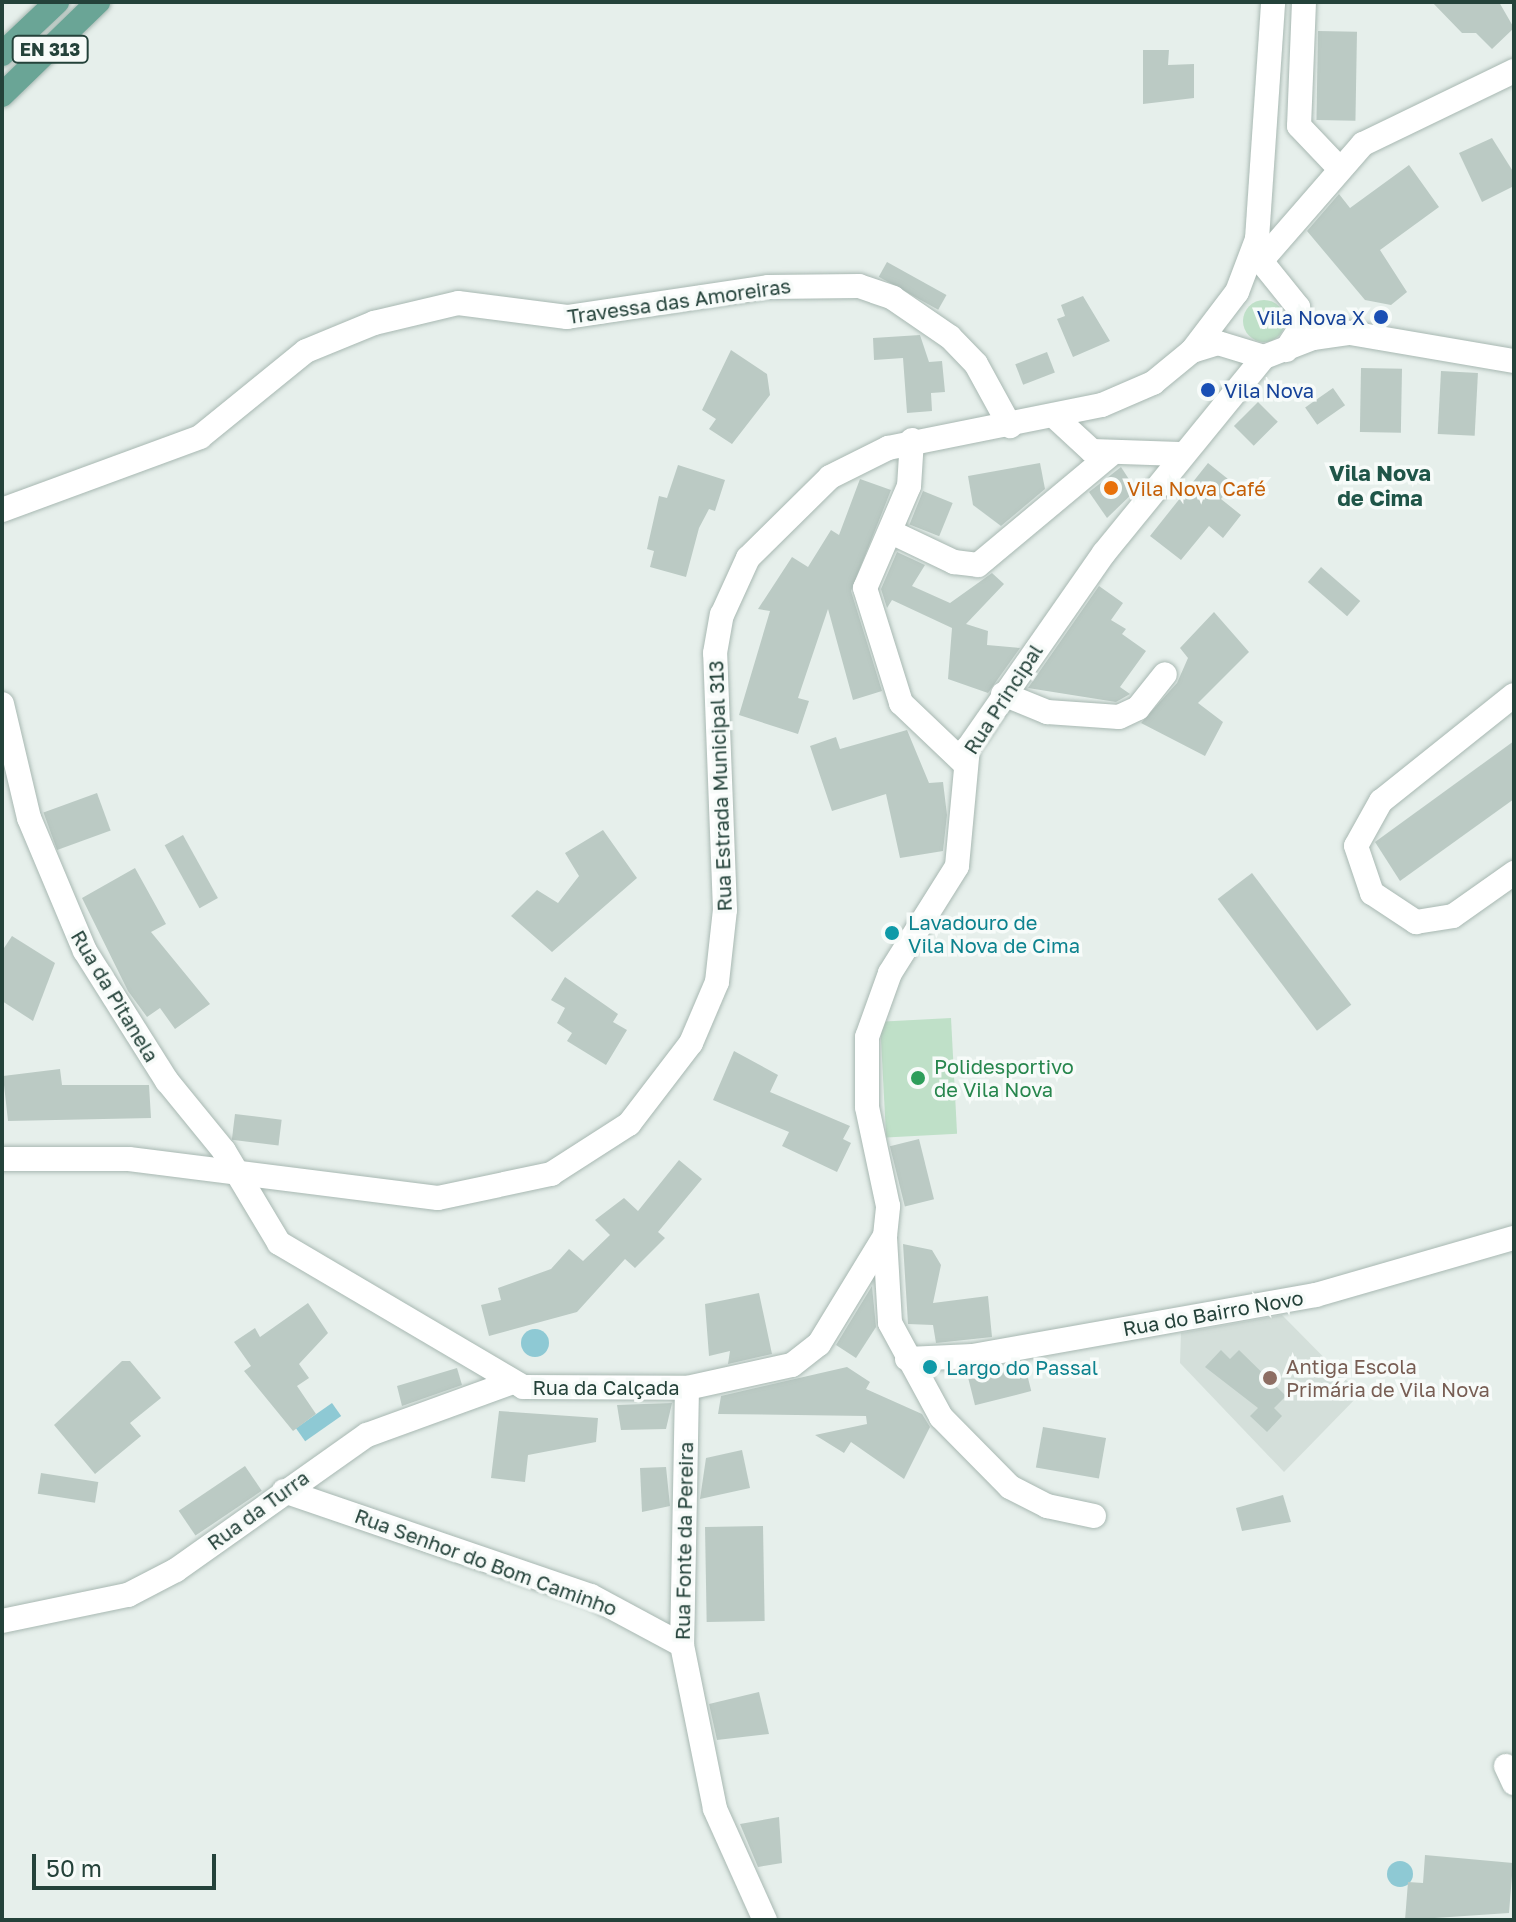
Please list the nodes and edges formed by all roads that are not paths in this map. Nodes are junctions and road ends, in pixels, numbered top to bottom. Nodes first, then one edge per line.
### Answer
1 (57, 2) edge
2 (98, 2) edge
3 (1273, 2) edge
4 (1304, 2) edge
5 (2, 54) edge
6 (1514, 71) edge
7 (2, 95) edge
8 (1339, 168) junction
9 (1259, 249) junction
10 (1237, 292) junction
11 (1291, 298) junction
12 (1221, 314) junction
13 (1350, 333) junction
14 (1192, 351) junction
15 (1264, 352) junction
16 (1514, 361) edge
17 (1055, 417) junction
18 (1010, 426) junction
19 (912, 440) junction
20 (1111, 454) junction
21 (1180, 454) junction
22 (2, 510) edge
23 (891, 532) junction
24 (1165, 674) dead end
25 (1003, 694) junction
26 (1514, 695) edge
27 (2, 704) edge
28 (963, 762) junction
29 (1514, 873) edge
30 (2, 1159) edge
31 (239, 1175) junction
32 (885, 1236) junction
33 (1514, 1238) edge
34 (907, 1359) junction
35 (510, 1383) junction
36 (687, 1388) junction
37 (284, 1491) junction
38 (1094, 1516) dead end
39 (2, 1621) edge
40 (682, 1645) junction
41 (765, 1920) edge

1 - 5 main road, EN 313
2 - 7 main road, EN 313
3 - 9 street, Rua Estrada Municipal 313
4 - 8 street
6 - 8 street
8 - 9 street
9 - 10 street, Rua Estrada Municipal 313
9 - 11 street
10 - 11 street
10 - 12 street, Rua Estrada Municipal 313
11 - 13 street
11 - 15 street
12 - 14 street, Rua Estrada Municipal 313
12 - 15 street
13 - 15 street
13 - 16 street
14 - 15 street
14 - 17 street, Rua Estrada Municipal 313
15 - 21 street, Rua Principal
17 - 18 street, Rua Estrada Municipal 313
17 - 20 street
18 - 19 street, Rua Estrada Municipal 313
18 - 22 street, Travessa das Amoreiras
19 - 23 street
19 - 31 street, Rua Estrada Municipal 313
20 - 21 street
20 - 23 street
21 - 25 street, Rua Principal
23 - 28 street
24 - 25 street
25 - 28 street, Rua Principal
26 - 29 street
27 - 31 street, Rua da Pitanela
28 - 32 street, Rua Principal
30 - 31 street, Rua Estrada Municipal 313
31 - 35 street, Rua da Calçada
32 - 34 street, Rua Principal
32 - 36 street, Rua da Calçada
33 - 34 street, Rua do Bairro Novo
34 - 38 street, Rua Principal
35 - 36 street, Rua da Calçada
35 - 37 street, Rua da Turra
36 - 40 street, Rua Fonte da Pereira
37 - 39 street, Rua da Turra
37 - 40 street, Rua Senhor do Bom Caminho
40 - 41 street, Rua Fonte da Pereira

